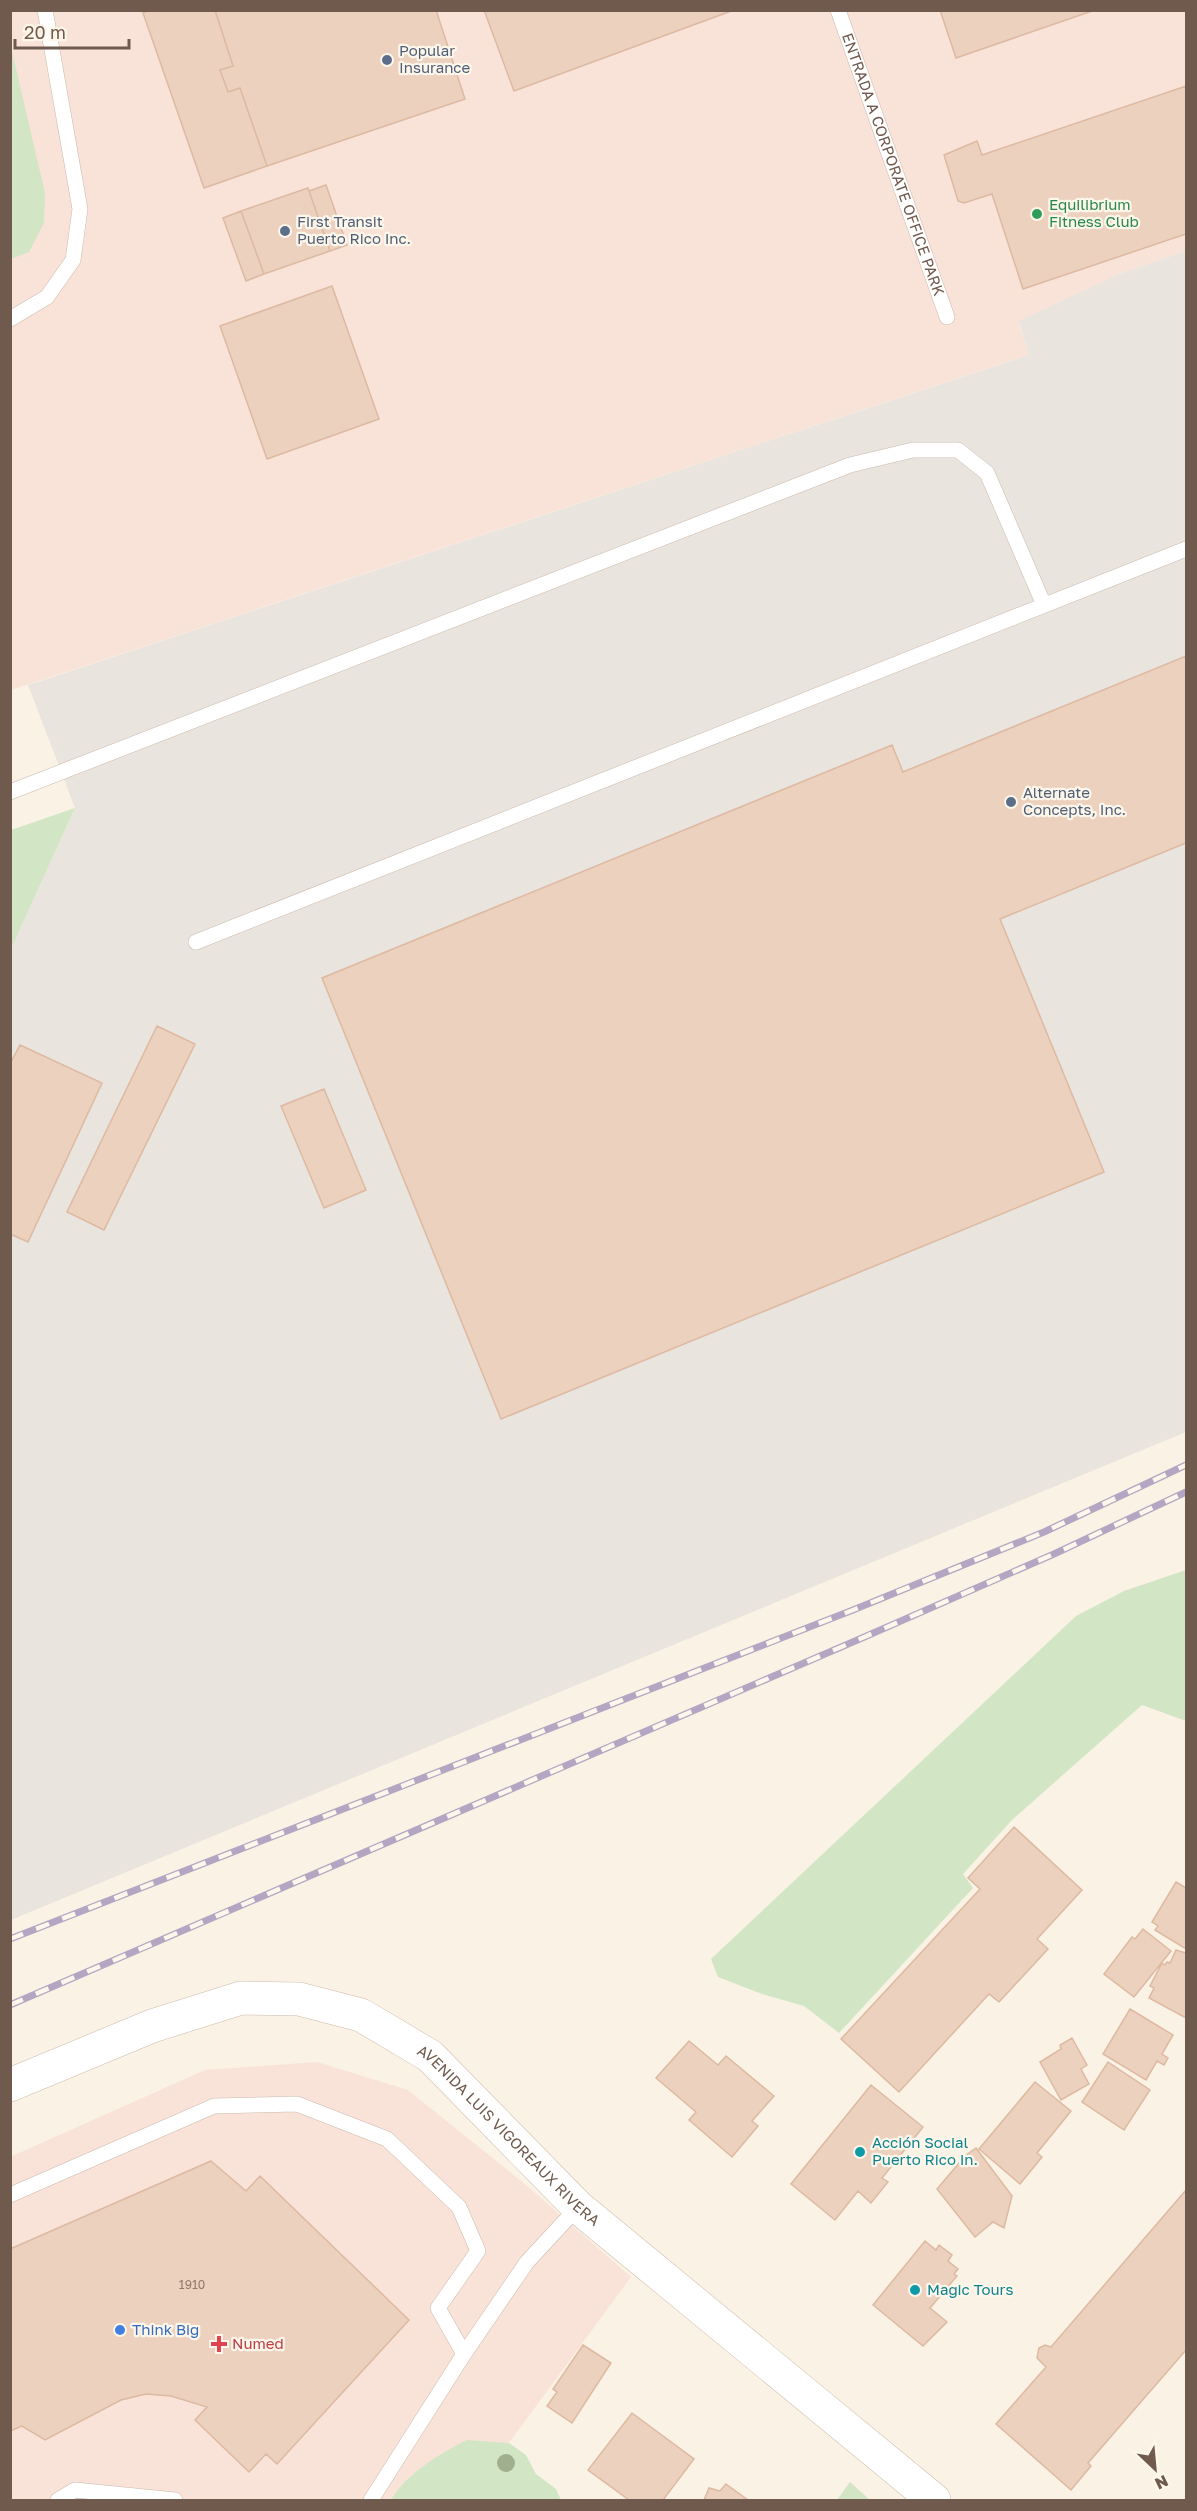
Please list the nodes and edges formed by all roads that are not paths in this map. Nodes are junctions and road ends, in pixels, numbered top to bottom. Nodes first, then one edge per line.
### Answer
1 (45, 10) edge
2 (838, 10) edge
3 (947, 317) dead end
4 (10, 319) edge
5 (1186, 549) edge
6 (1044, 605) junction
7 (10, 792) edge
8 (196, 942) dead end
9 (10, 2085) edge
10 (10, 2195) edge
11 (578, 2207) junction
12 (464, 2354) junction
13 (57, 2500) edge
14 (175, 2500) edge
15 (372, 2500) edge
16 (934, 2500) edge

1 - 4 lane
2 - 3 lane, ENTRADA A CORPORATE OFFICE PARK
5 - 6 lane
6 - 7 lane
6 - 8 lane
9 - 11 main road, AVENIDA LUIS VIGOREAUX RIVERA
10 - 12 lane
11 - 12 lane
11 - 16 main road, AVENIDA LUIS VIGOREAUX RIVERA
12 - 15 lane
13 - 14 lane

